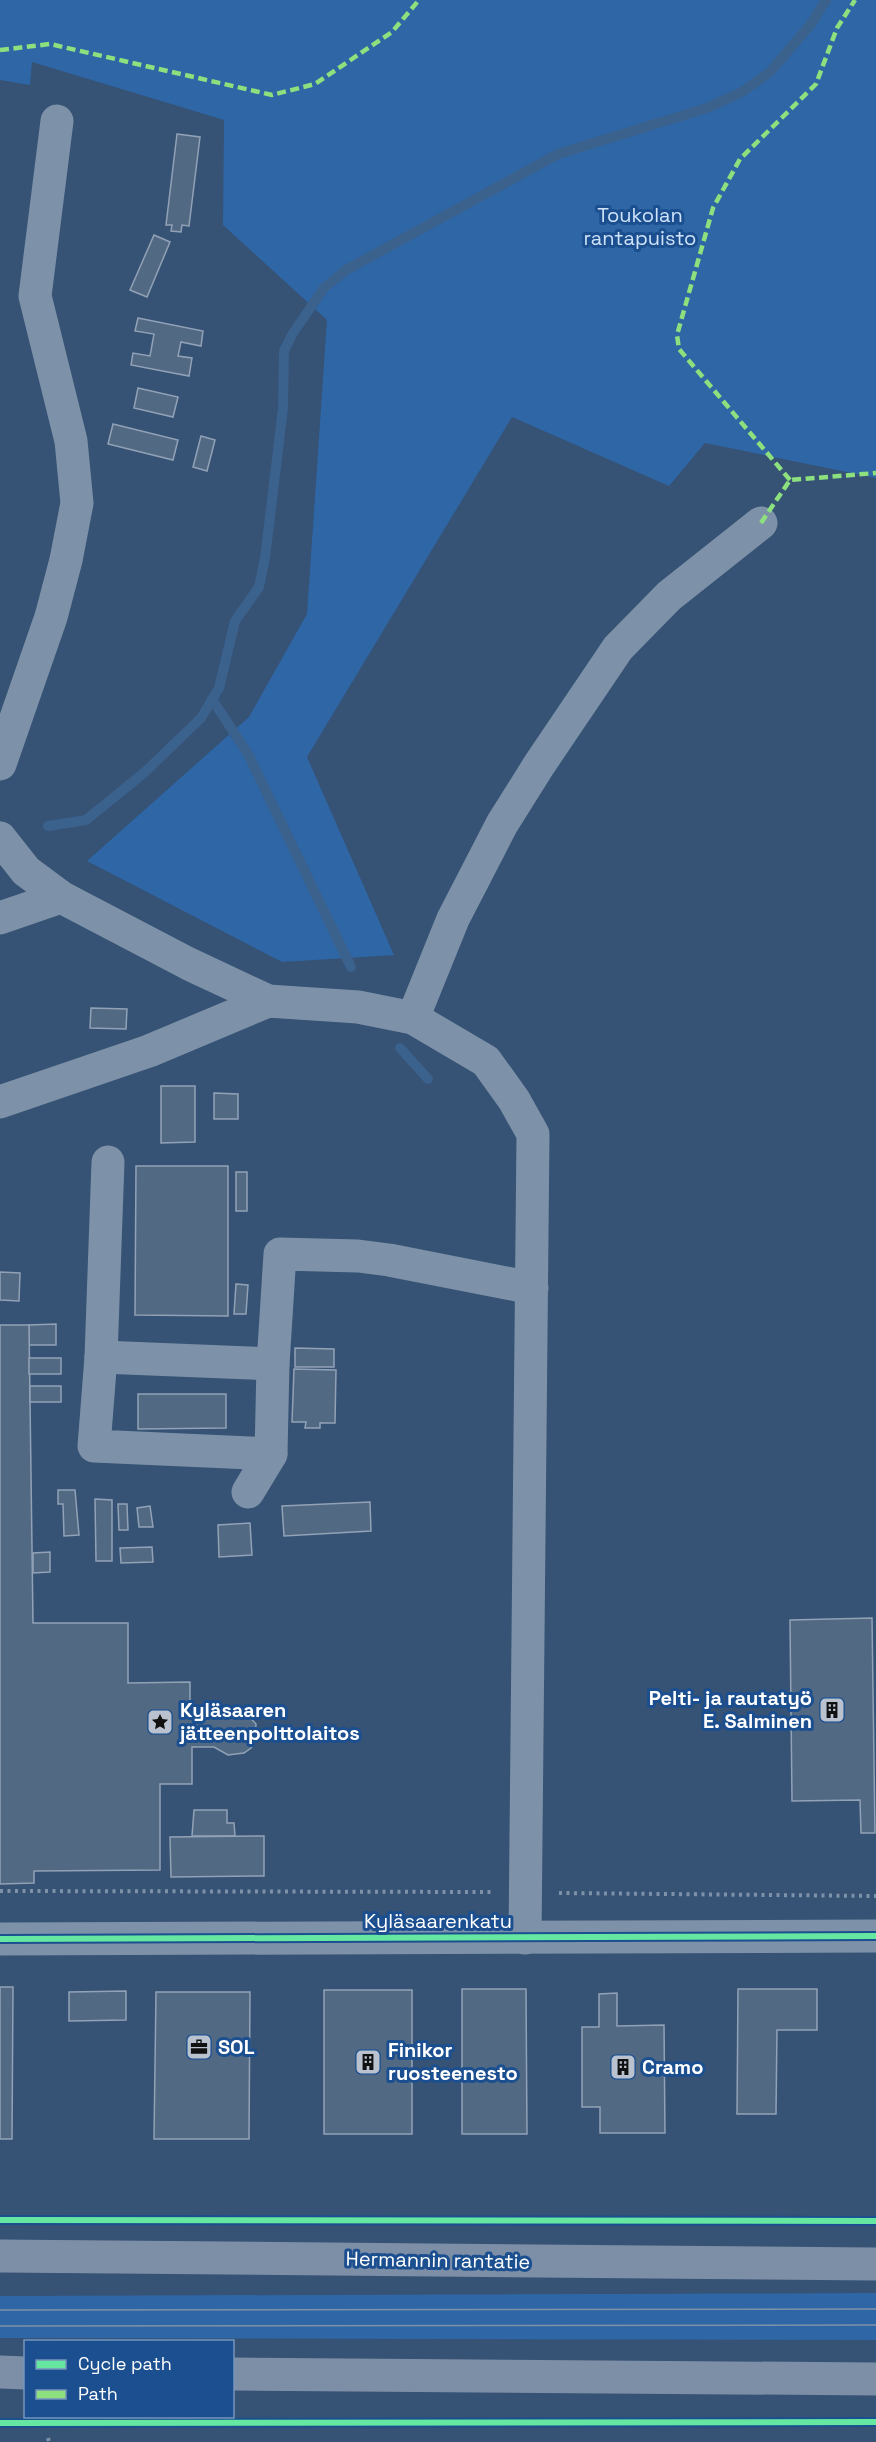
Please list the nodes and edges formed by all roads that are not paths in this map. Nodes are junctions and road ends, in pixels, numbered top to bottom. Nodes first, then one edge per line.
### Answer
1 (57, 121) dead end
2 (761, 523) dead end
3 (0, 764) edge
4 (0, 837) edge
5 (61, 897) junction
6 (0, 918) edge
7 (268, 1001) junction
8 (413, 1018) junction
9 (0, 1102) edge
10 (108, 1162) dead end
11 (532, 1288) junction
12 (101, 1357) junction
13 (273, 1364) junction
14 (271, 1454) junction
15 (248, 1492) dead end
16 (876, 1936) edge
17 (525, 1938) junction
18 (0, 1939) edge
19 (0, 2256) edge
20 (876, 2264) edge
21 (0, 2372) edge
22 (24, 2373) edge
23 (234, 2374) edge
24 (876, 2379) edge

1 - 3 street
2 - 8 street
4 - 5 street
5 - 6 street
5 - 7 street
7 - 8 street
7 - 9 street
8 - 11 street
10 - 12 street
11 - 13 street
11 - 17 street
12 - 13 street
12 - 14 street
13 - 14 street
14 - 15 street
16 - 17 street, Kyläsaarenkatu
17 - 18 street, Kyläsaarenkatu
19 - 20 main road, Hermannin rantatie
21 - 22 main road
23 - 24 main road

